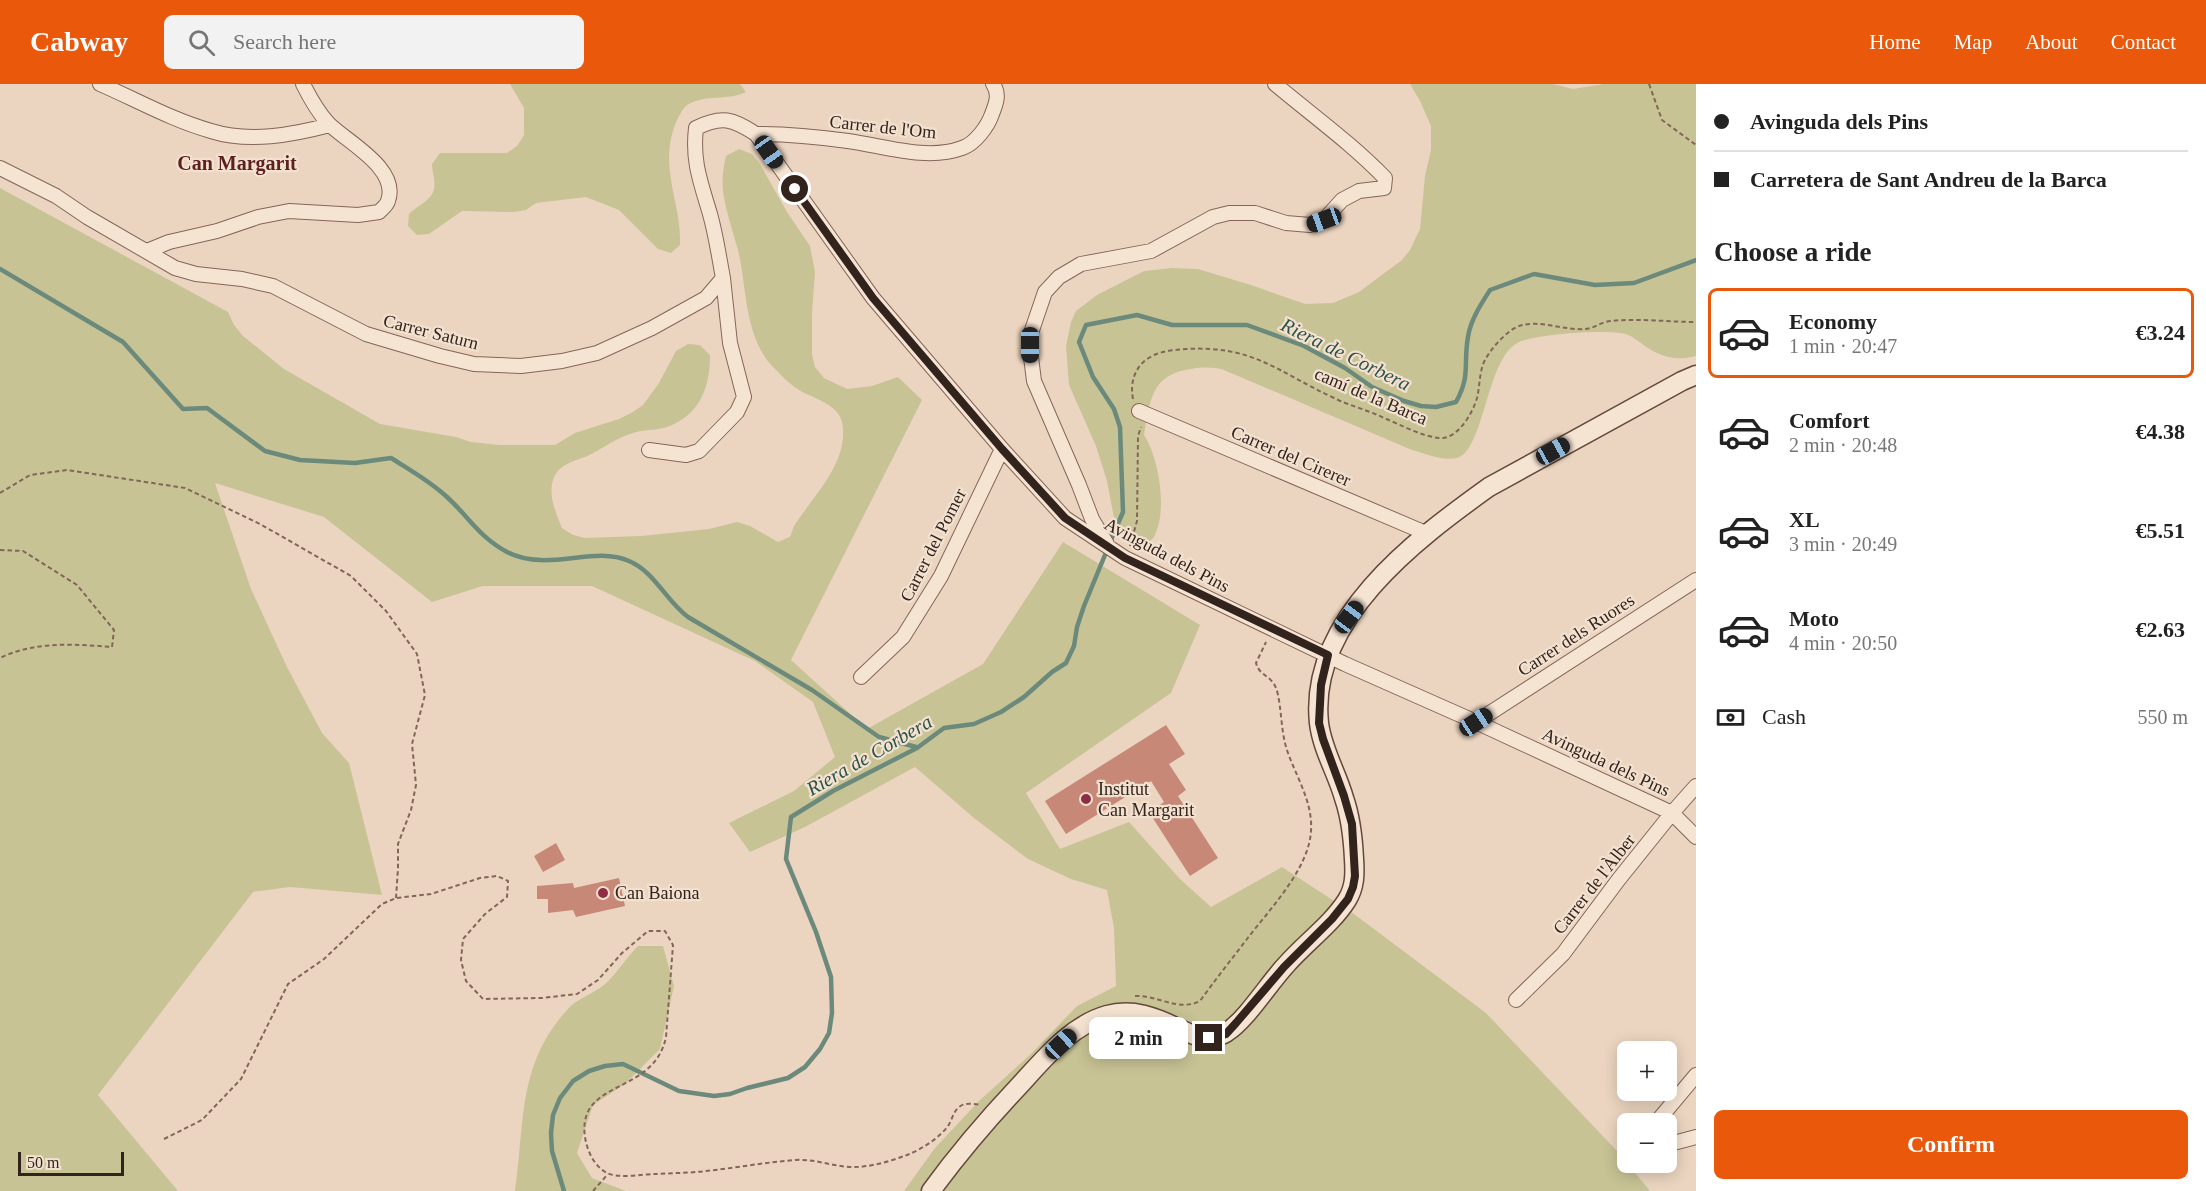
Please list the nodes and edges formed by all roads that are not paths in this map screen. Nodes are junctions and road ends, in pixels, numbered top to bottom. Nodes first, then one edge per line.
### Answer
1 (100, 84) edge
2 (303, 84) edge
3 (1275, 84) edge
4 (997, 86) edge
5 (330, 125) junction
6 (756, 134) junction
7 (0, 168) edge
8 (147, 251) junction
9 (723, 278) junction
10 (1696, 375) edge
11 (1139, 411) road end
12 (1002, 449) junction
13 (649, 450) dead end
14 (1428, 534) junction
15 (1111, 550) junction
16 (1696, 580) edge
17 (1328, 655) junction
18 (861, 677) dead end
19 (1476, 722) junction
20 (1696, 786) edge
21 (1672, 813) junction
22 (1696, 837) edge
23 (1516, 1000) dead end
24 (1696, 1075) edge
25 (1664, 1113) edge
26 (1696, 1137) edge
27 (1677, 1142) edge
28 (931, 1191) edge

1 - 5 street
2 - 5 street
3 - 15 street
4 - 6 street, Carrer de l'Om
5 - 8 street
6 - 9 street
6 - 12 street, Avinguda dels Pins
7 - 8 street, Carrer Saturn
8 - 9 street, Carrer Saturn
9 - 13 street
10 - 14 street
11 - 14 street, Carrer del Cirerer
12 - 15 street, Avinguda dels Pins
12 - 18 street, Carrer del Pomer
14 - 17 street
15 - 17 street, Avinguda dels Pins
16 - 19 street, Carrer dels Ruores
17 - 19 street, Avinguda dels Pins
17 - 28 street
19 - 21 street, Avinguda dels Pins
20 - 21 street, Carrer de l'Àlber
21 - 22 street, Avinguda dels Pins
21 - 23 street, Carrer de l'Àlber
24 - 25 street
26 - 27 street

